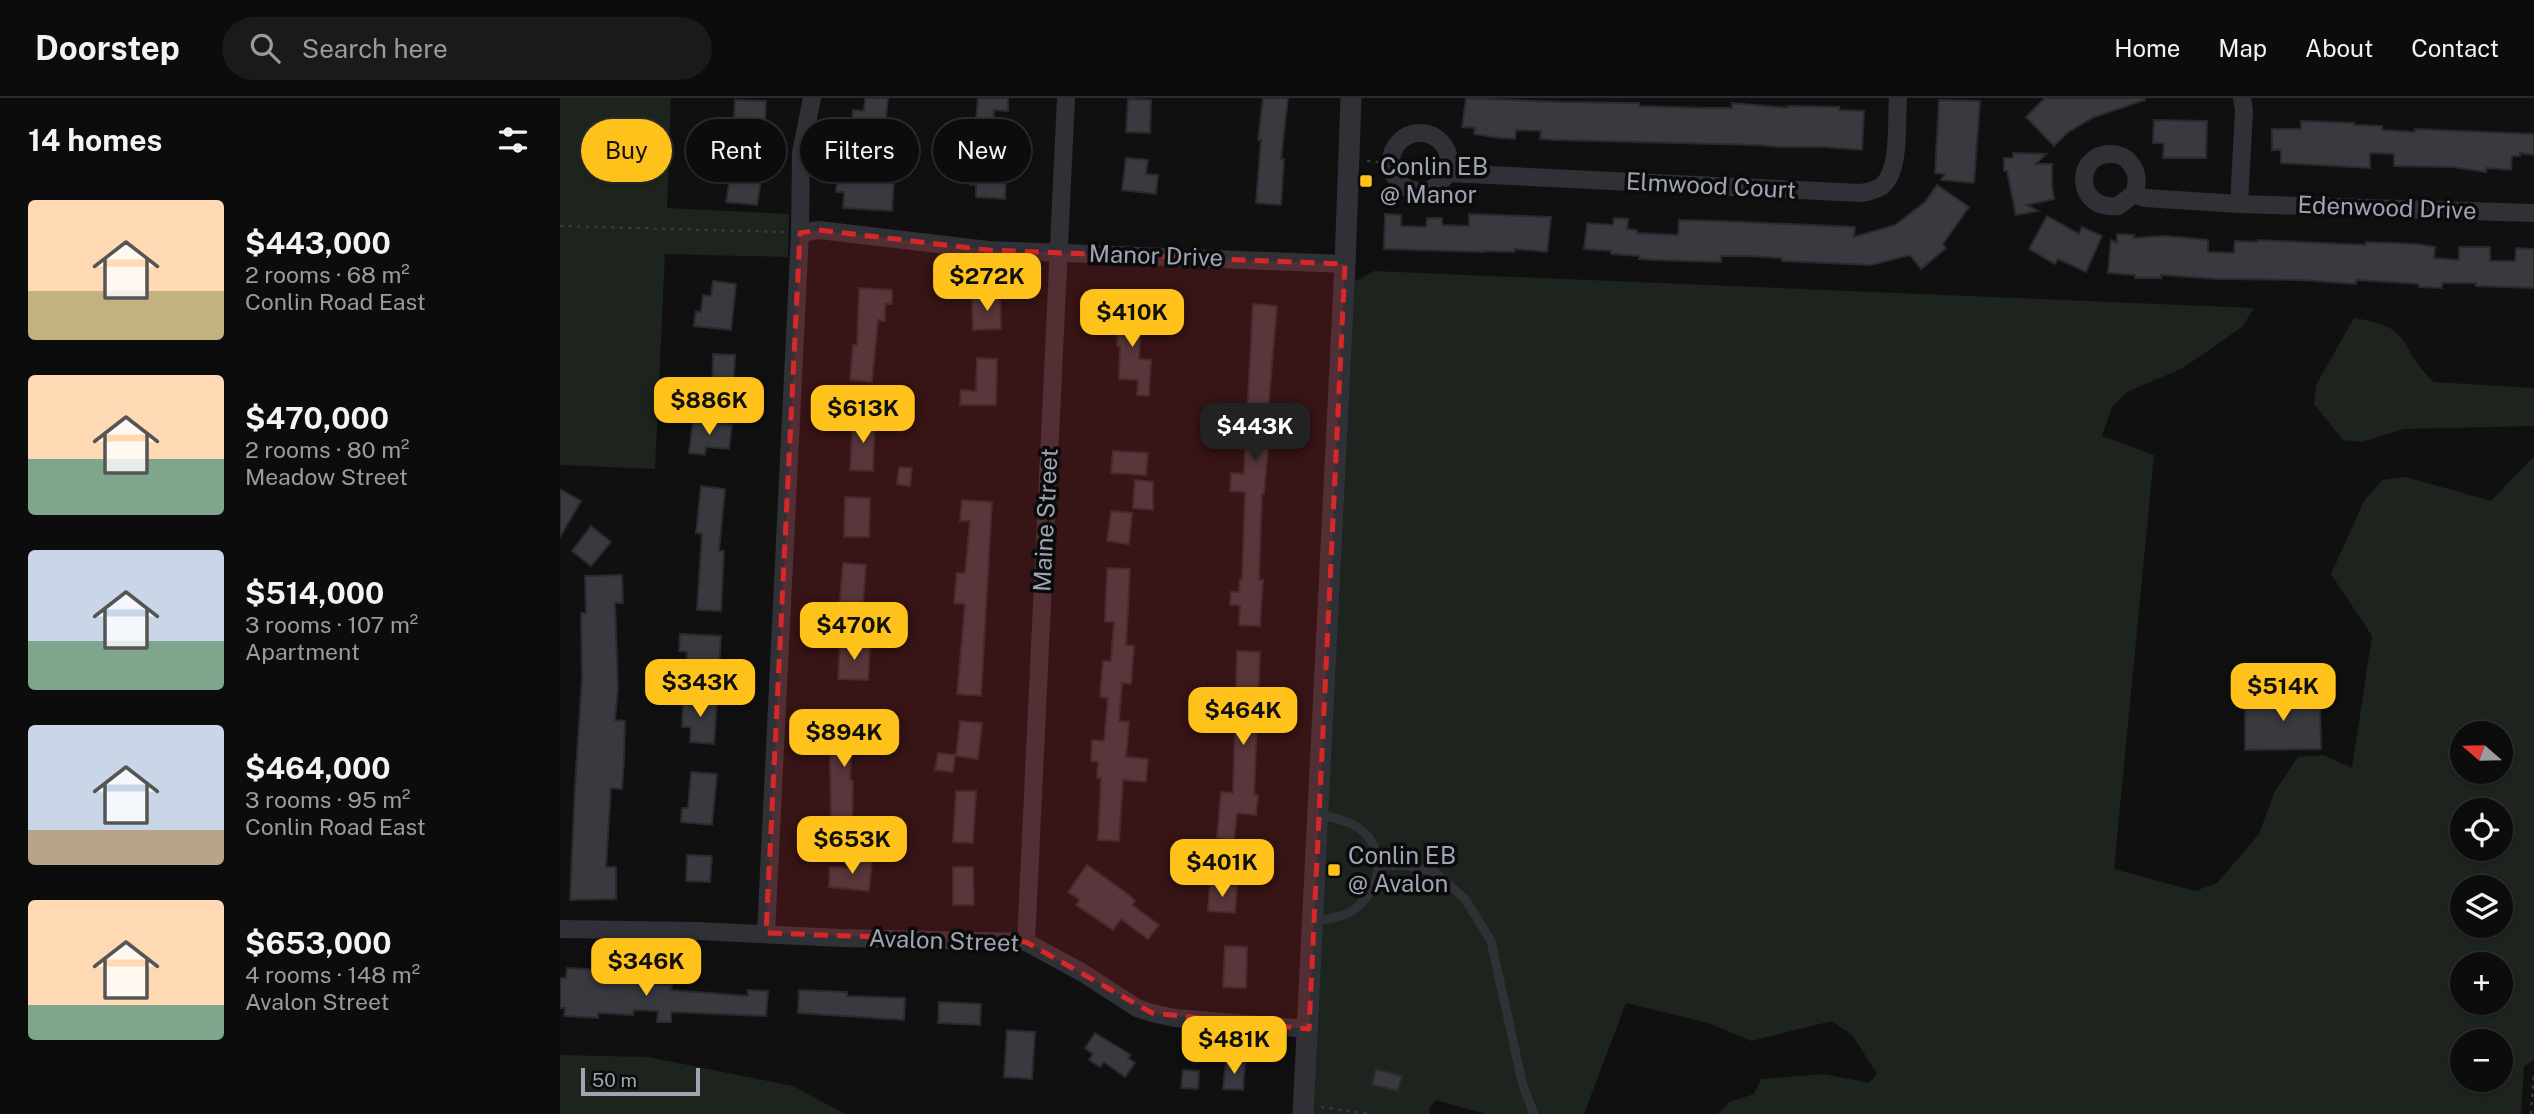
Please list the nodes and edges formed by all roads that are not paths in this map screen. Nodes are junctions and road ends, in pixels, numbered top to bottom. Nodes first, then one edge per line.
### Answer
1 (811, 98) edge
2 (1066, 98) edge
3 (1351, 98) edge
4 (1898, 98) edge
5 (2242, 98) edge
6 (1447, 173) junction
7 (2134, 194) dead end
8 (2239, 204) junction
9 (2534, 213) edge
10 (800, 233) junction
11 (1059, 252) junction
12 (1345, 264) junction
13 (1318, 814) junction
14 (1380, 865) junction
15 (1313, 922) junction
16 (560, 929) edge
17 (766, 933) junction
18 (1026, 942) junction
19 (1309, 1029) junction
20 (1303, 1110) edge
21 (1534, 1114) edge

1 - 10 street
2 - 11 street, Maine Street
3 - 12 street
4 - 6 street, Elmwood Court
5 - 8 street
6 - 6 street
7 - 8 street, Edenwood Drive
8 - 9 street, Edenwood Drive
10 - 11 street, Manor Drive
10 - 17 street
11 - 12 street, Manor Drive
11 - 18 street, Maine Street
12 - 13 street
13 - 14 lane
13 - 15 street
14 - 15 lane
14 - 21 lane
15 - 19 street
16 - 17 street, Avalon Street
17 - 18 street, Avalon Street
18 - 19 street, Avalon Street
19 - 20 street

